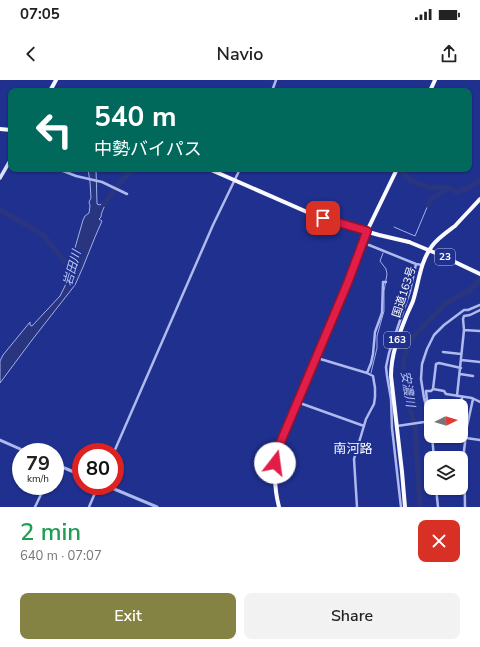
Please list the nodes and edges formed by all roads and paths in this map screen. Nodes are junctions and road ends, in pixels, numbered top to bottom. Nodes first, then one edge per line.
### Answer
1 (8, 164) edge
2 (66, 172) edge
3 (216, 172) edge
4 (238, 172) edge
5 (395, 172) edge
6 (0, 178) edge
7 (234, 179) junction
8 (127, 194) dead end
9 (480, 199) edge
10 (367, 231) junction
11 (369, 245) dead end
12 (416, 264) junction
13 (422, 265) junction
14 (480, 274) edge
15 (385, 282) dead end
16 (480, 305) edge
17 (480, 310) edge
18 (464, 330) junction
19 (480, 332) edge
20 (443, 352) dead end
21 (461, 354) junction
22 (316, 358) junction
23 (461, 360) junction
24 (480, 362) edge
25 (461, 368) junction
26 (366, 373) junction
27 (460, 374) junction
28 (473, 376) dead end
29 (433, 389) junction
30 (457, 396) junction
31 (462, 396) junction
32 (424, 399) edge
33 (427, 399) edge
34 (462, 399) edge
35 (473, 399) junction
36 (297, 402) junction
37 (480, 402) edge
38 (424, 422) edge
39 (468, 422) edge
40 (364, 426) junction
41 (399, 426) junction
42 (468, 438) edge
43 (0, 440) edge
44 (480, 440) edge
45 (118, 443) edge
46 (465, 443) edge
47 (12, 445) edge
48 (124, 493) edge
49 (41, 495) edge
50 (94, 495) edge
51 (437, 495) edge
52 (35, 507) edge
53 (89, 507) edge
54 (157, 507) edge
55 (279, 507) edge
56 (357, 507) edge
57 (400, 507) edge
58 (405, 507) edge
59 (438, 507) edge
60 (465, 507) edge

1 - 6 main road
2 - 8 street
3 - 7 highway, 23
4 - 7 street
5 - 10 highway
7 - 10 highway, 23
7 - 45 street
9 - 13 highway, 国道163号 / 163
10 - 14 highway, 23, bridge
10 - 22 highway
11 - 12 street
12 - 13 street
12 - 57 street
13 - 41 highway, 国道163号 / 163
15 - 26 street
16 - 32 street
17 - 18 street
18 - 19 street
18 - 21 street
20 - 21 street
21 - 23 street
22 - 26 street
22 - 36 highway
23 - 24 street
23 - 25 street
25 - 27 street
25 - 29 street
26 - 40 street
27 - 28 street
27 - 30 street
29 - 30 street
29 - 33 street
30 - 31 street
31 - 34 street
31 - 35 street
35 - 37 street
35 - 39 street
36 - 40 street
36 - 55 highway
38 - 41 street
40 - 56 street
41 - 58 highway, 国道163号 / 163
42 - 44 street
43 - 47 street
46 - 60 street
48 - 54 street
49 - 52 street
50 - 53 street
51 - 59 street

